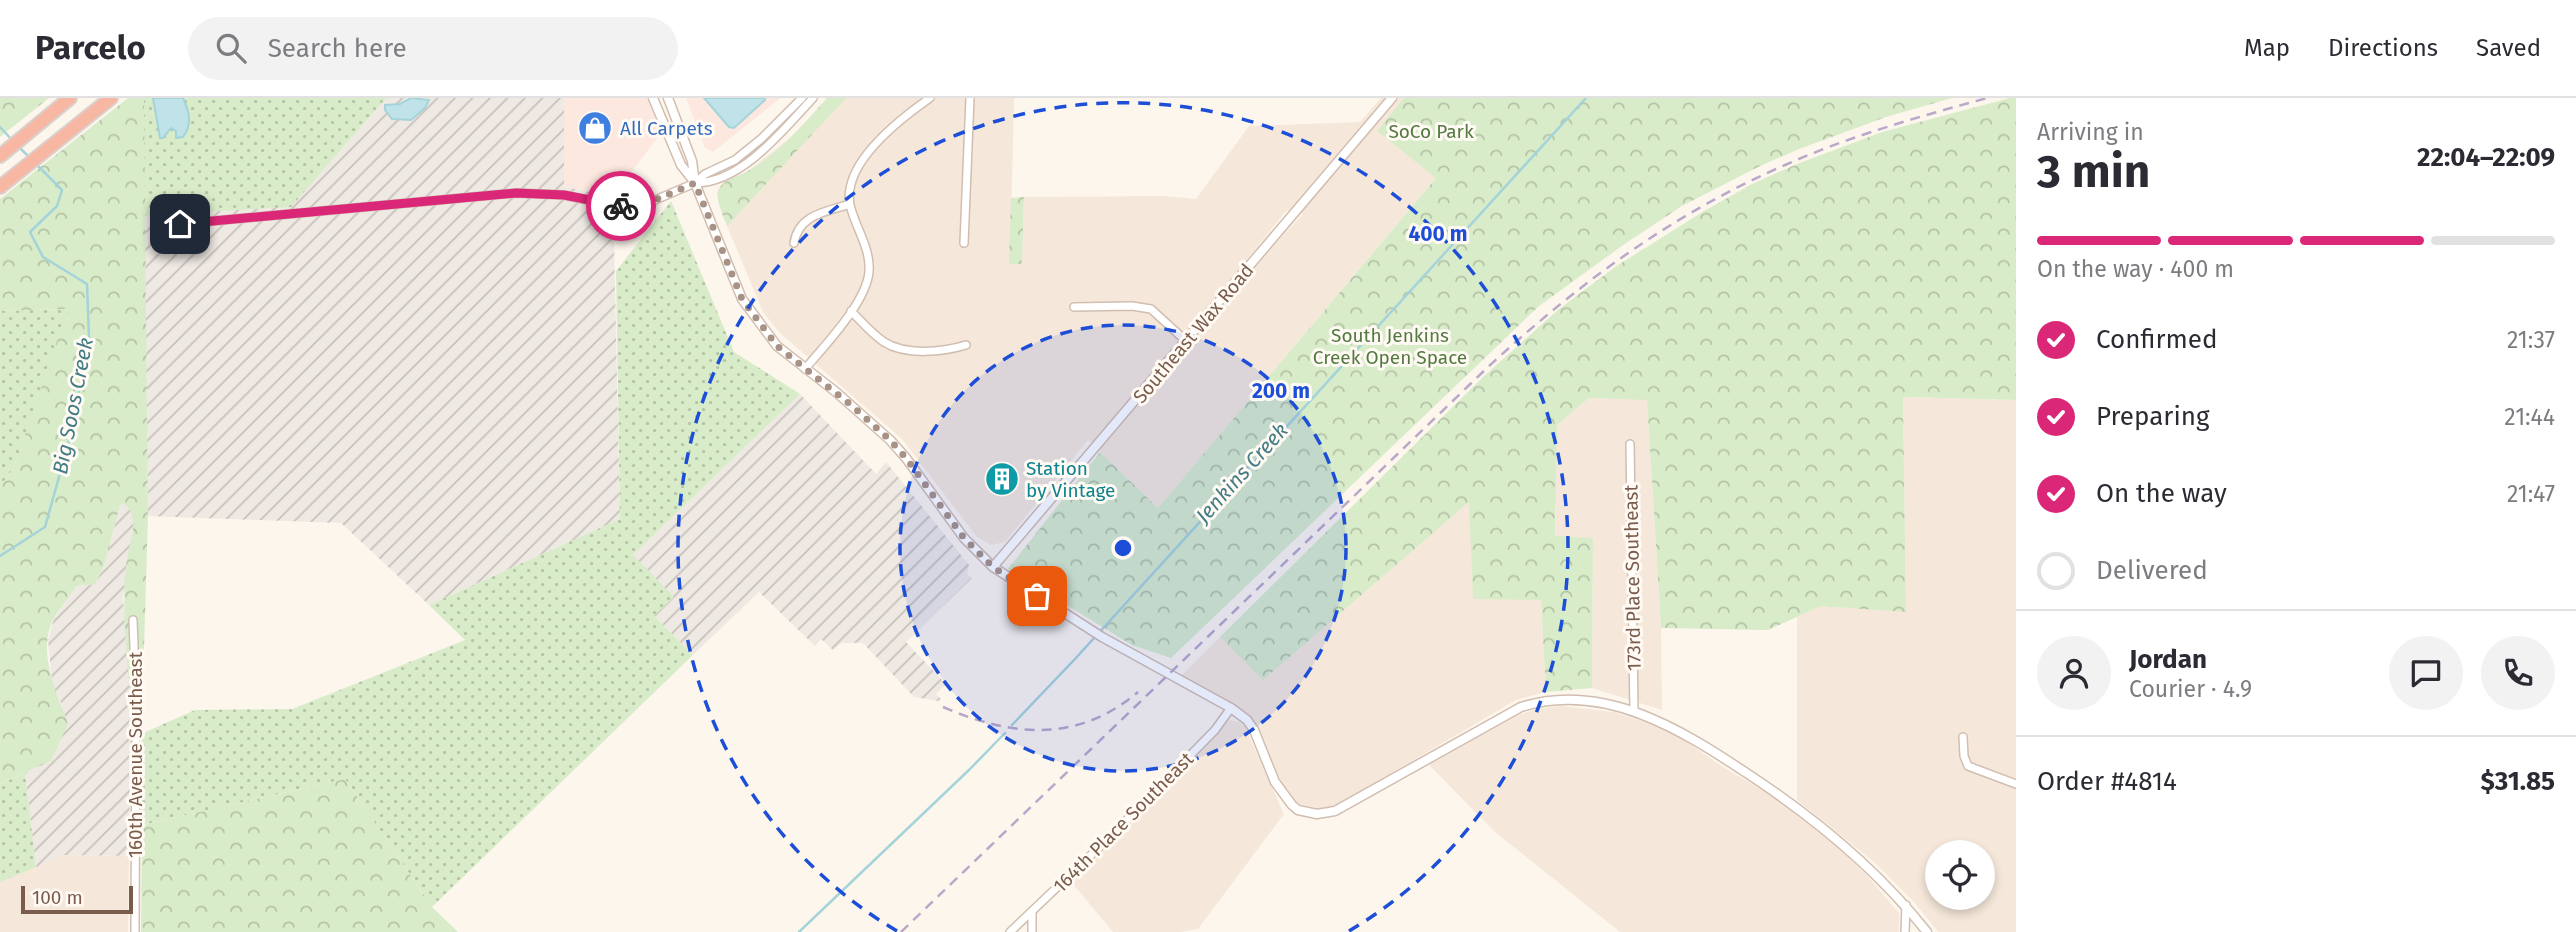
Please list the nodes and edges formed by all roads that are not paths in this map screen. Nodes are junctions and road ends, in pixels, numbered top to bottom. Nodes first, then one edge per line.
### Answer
1 (70, 98) edge
2 (111, 98) edge
3 (653, 98) edge
4 (668, 98) edge
5 (802, 98) edge
6 (813, 98) edge
7 (930, 98) edge
8 (970, 98) edge
9 (1391, 98) edge
10 (3, 153) edge
11 (695, 183) junction
12 (0, 187) edge
13 (850, 204) junction
14 (180, 224) dead end
15 (794, 243) dead end
16 (964, 243) dead end
17 (1074, 307) dead end
18 (851, 311) junction
19 (1186, 341) junction
20 (967, 345) dead end
21 (805, 369) junction
22 (1630, 444) dead end
23 (993, 567) junction
24 (133, 620) dead end
25 (1231, 708) junction
26 (1634, 711) junction
27 (1964, 737) dead end
28 (2014, 784) edge
29 (1906, 905) junction
30 (1032, 912) junction
31 (135, 932) edge
32 (1010, 932) edge
33 (1032, 932) edge
34 (1905, 932) edge
35 (1927, 932) edge

1 - 10 highway
2 - 12 highway
3 - 11 street
4 - 11 street
5 - 11 street
6 - 11 street
7 - 13 street
8 - 16 street
9 - 19 street, Southeast Wax Road
11 - 14 street
11 - 21 street
13 - 15 street
13 - 18 street
17 - 19 street
18 - 20 street
18 - 21 street
19 - 23 street, Southeast Wax Road
21 - 23 street
22 - 26 street, 173rd Place Southeast
23 - 25 street
24 - 31 street, 160th Avenue Southeast
25 - 26 street
25 - 30 street, 164th Place Southeast
26 - 29 street
27 - 28 street
29 - 34 street
29 - 35 street
30 - 32 street, 164th Place Southeast
30 - 33 street

